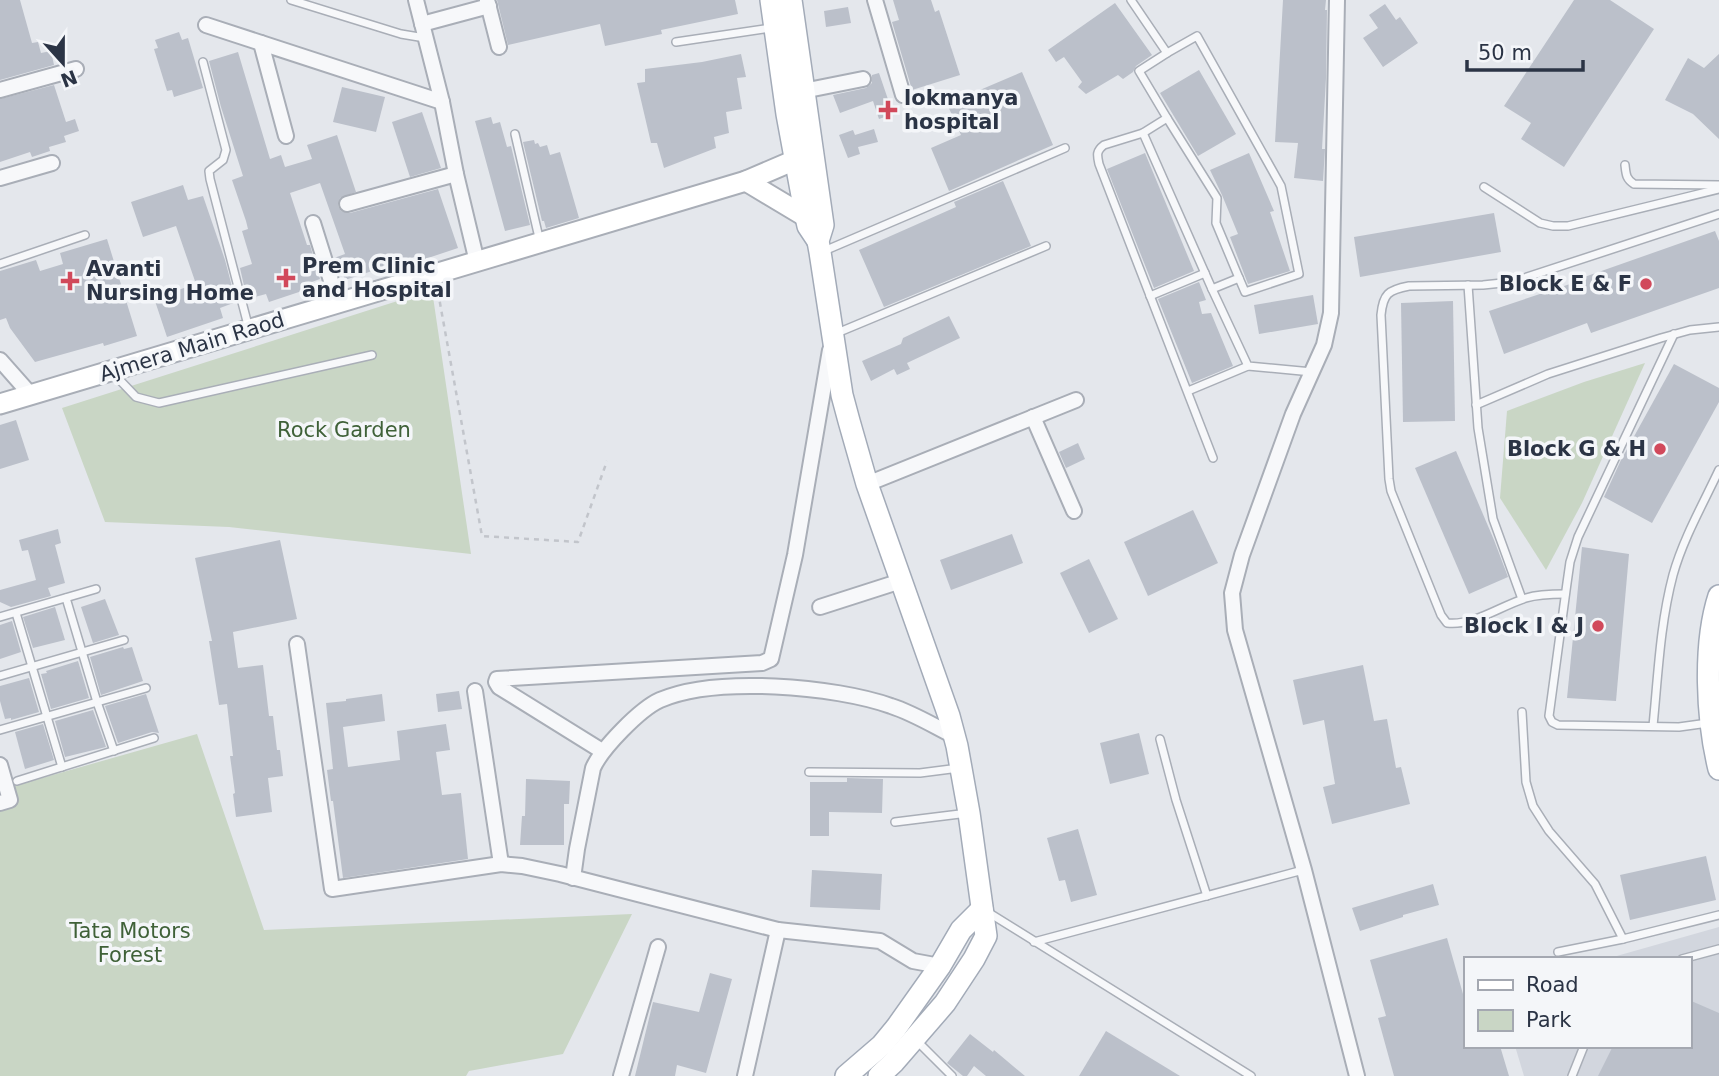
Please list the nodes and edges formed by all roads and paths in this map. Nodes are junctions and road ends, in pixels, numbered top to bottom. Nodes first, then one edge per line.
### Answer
1 (291, 0) edge
2 (416, 0) edge
3 (771, 0) edge
4 (791, 0) edge
5 (875, 0) edge
6 (1131, 0) edge
7 (1338, 0) edge
8 (488, 3) edge
9 (206, 24) dead end
10 (775, 27) junction
11 (424, 31) junction
12 (676, 42) dead end
13 (261, 43) junction
14 (499, 47) dead end
15 (1167, 53) junction
16 (203, 62) dead end
17 (76, 69) dead end
18 (863, 79) dead end
19 (0, 90) edge
20 (803, 91) junction
21 (903, 95) dead end
22 (442, 102) junction
23 (1167, 118) junction
24 (1143, 132) junction
25 (515, 134) dead end
26 (286, 136) dead end
27 (1065, 148) dead end
28 (804, 158) junction
29 (52, 163) dead end
30 (1625, 165) dead end
31 (456, 174) junction
32 (0, 178) edge
33 (746, 181) junction
34 (1484, 187) dead end
35 (1719, 187) edge
36 (347, 204) dead end
37 (1719, 214) edge
38 (813, 215) junction
39 (313, 223) dead end
40 (86, 235) dead end
41 (540, 243) junction
42 (1046, 246) dead end
43 (819, 247) junction
44 (477, 262) junction
45 (0, 264) edge
46 (1205, 273) junction
47 (435, 274) junction
48 (1239, 278) junction
49 (1468, 285) junction
50 (1212, 289) junction
51 (1150, 296) junction
52 (338, 303) junction
53 (1719, 327) edge
54 (249, 330) junction
55 (1674, 334) junction
56 (833, 335) junction
57 (372, 355) dead end
58 (0, 360) edge
59 (1248, 366) junction
60 (111, 371) junction
61 (1312, 372) junction
62 (1188, 391) junction
63 (31, 395) junction
64 (1076, 400) dead end
65 (0, 404) edge
66 (1476, 405) junction
67 (1033, 417) junction
68 (1213, 458) dead end
69 (607, 461) dead end
70 (1719, 470) edge
71 (867, 484) junction
72 (1074, 511) dead end
73 (901, 581) junction
74 (96, 589) dead end
75 (1565, 594) junction
76 (1719, 596) edge
77 (66, 598) junction
78 (1522, 599) junction
79 (820, 607) dead end
80 (16, 612) junction
81 (0, 617) edge
82 (124, 640) dead end
83 (297, 644) dead end
84 (82, 652) junction
85 (31, 667) junction
86 (0, 676) edge
87 (145, 688) dead end
88 (475, 691) dead end
89 (97, 702) junction
90 (1522, 712) dead end
91 (46, 717) junction
92 (1712, 722) junction
93 (1653, 726) junction
94 (0, 730) edge
95 (954, 736) junction
96 (154, 738) dead end
97 (1160, 740) dead end
98 (114, 751) junction
99 (602, 751) junction
100 (0, 765) edge
101 (62, 767) junction
102 (961, 768) junction
103 (1719, 769) edge
104 (810, 772) dead end
105 (17, 781) dead end
106 (0, 803) edge
107 (969, 813) junction
108 (895, 822) dead end
109 (501, 864) junction
110 (1304, 870) junction
111 (573, 878) junction
112 (1207, 896) junction
113 (982, 909) junction
114 (1719, 915) edge
115 (778, 930) junction
116 (1623, 939) junction
117 (1034, 942) junction
118 (658, 947) dead end
119 (1719, 949) edge
120 (1558, 952) dead end
121 (1689, 957) edge
122 (940, 966) junction
123 (914, 1039) junction
124 (1583, 1048) edge
125 (621, 1076) edge
126 (745, 1076) edge
127 (846, 1076) edge
128 (879, 1076) edge
129 (952, 1076) edge
130 (1251, 1076) edge
131 (1357, 1076) edge
132 (1572, 1076) edge

1 - 11 lane
2 - 11 street
3 - 10 main road
4 - 20 main road
5 - 21 street
6 - 15 lane
7 - 61 street
8 - 11 street
8 - 14 street
9 - 13 street
10 - 12 lane
10 - 28 main road
11 - 22 street
13 - 22 street
13 - 26 street
15 - 23 lane
15 - 48 lane
16 - 54 lane
17 - 19 street
18 - 20 street
20 - 28 main road
22 - 31 street
23 - 24 lane
23 - 48 lane
24 - 46 lane
24 - 51 lane
25 - 41 lane
27 - 43 lane
28 - 33 street, Ajmera Main Raod
28 - 38 main road
29 - 32 street
30 - 35 lane
31 - 36 street
31 - 44 street
33 - 38 street
33 - 41 street, Ajmera Main Raod
34 - 35 lane
37 - 49 lane
38 - 43 main road
39 - 52 street
40 - 45 lane
41 - 44 street, Ajmera Main Raod
42 - 56 lane
43 - 56 main road
44 - 47 street, Ajmera Main Raod
46 - 50 lane
46 - 51 lane
47 - 52 street, Ajmera Main Raod
47 - 69 path
48 - 50 lane
49 - 66 lane
49 - 78 lane
50 - 59 lane
51 - 62 lane
52 - 54 street, Ajmera Main Raod
53 - 55 lane
54 - 60 street, Ajmera Main Raod
55 - 66 lane
55 - 75 lane
56 - 71 main road
56 - 99 street
57 - 60 lane
58 - 63 street
59 - 61 lane
59 - 62 lane
60 - 63 street, Ajmera Main Raod
61 - 110 street
62 - 68 lane
63 - 65 street, Ajmera Main Raod
64 - 67 street
66 - 78 lane
67 - 71 street
67 - 72 street
70 - 93 lane
71 - 73 main road
73 - 79 street
73 - 95 main road
74 - 77 lane
75 - 78 lane
75 - 93 lane
76 - 92 main road
77 - 80 lane
77 - 84 lane
80 - 81 lane
80 - 85 lane
82 - 84 lane
83 - 109 street
84 - 85 lane
84 - 89 lane
85 - 86 lane
85 - 91 lane
87 - 89 lane
88 - 109 street
89 - 91 lane
89 - 98 lane
90 - 116 lane
91 - 94 lane
91 - 101 lane
92 - 93 lane
92 - 103 main road
95 - 99 street
95 - 102 main road
96 - 98 lane
97 - 112 lane
98 - 101 lane
99 - 111 street
100 - 106 street
101 - 105 lane
102 - 104 lane
102 - 107 main road
107 - 108 lane
107 - 113 main road
109 - 111 street
110 - 112 lane
110 - 131 street
111 - 115 street
112 - 117 lane
113 - 117 lane
113 - 122 main road
113 - 123 main road
114 - 116 lane
115 - 122 street
115 - 126 street
116 - 120 lane
117 - 130 lane
118 - 125 street
119 - 121 lane
122 - 127 main road
123 - 128 main road
123 - 129 lane
124 - 132 lane

